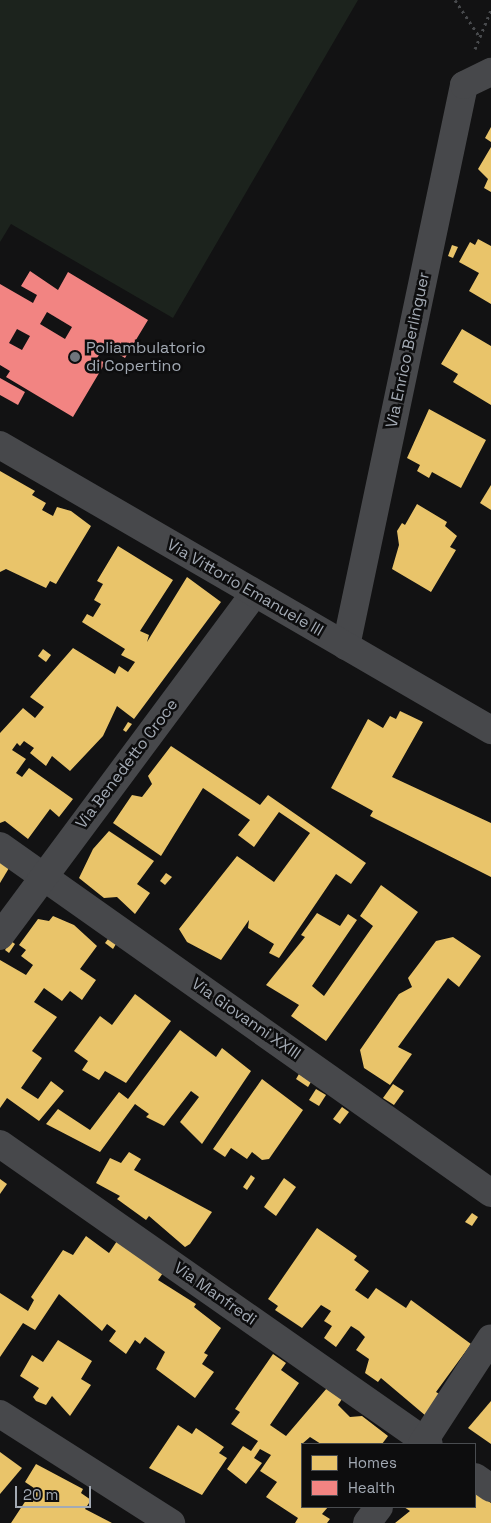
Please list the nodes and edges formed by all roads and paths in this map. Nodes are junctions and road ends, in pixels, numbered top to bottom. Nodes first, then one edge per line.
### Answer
1 (455, 0) edge
2 (479, 36) dead end
3 (491, 72) edge
4 (0, 445) edge
5 (254, 593) junction
6 (346, 646) junction
7 (491, 730) edge
8 (0, 846) edge
9 (43, 877) junction
10 (0, 936) edge
11 (0, 1144) edge
12 (491, 1194) edge
13 (491, 1338) edge
14 (0, 1414) edge
15 (425, 1443) edge
16 (476, 1478) edge
17 (491, 1488) edge
18 (377, 1508) edge
19 (171, 1523) edge
20 (367, 1523) edge

1 - 2 path
3 - 6 street, Via Enrico Berlinguer
4 - 5 street, Via Vittorio Emanuele III
5 - 6 street, Via Vittorio Emanuele III
5 - 9 street, Via Benedetto Croce
6 - 7 street, Via Vittorio Emanuele III
8 - 9 street, Via Giovanni XXIII
9 - 10 street, Via Benedetto Croce
9 - 12 street, Via Giovanni XXIII
11 - 15 street, Via Manfredi
13 - 15 street
14 - 19 street
16 - 17 street
18 - 20 street

